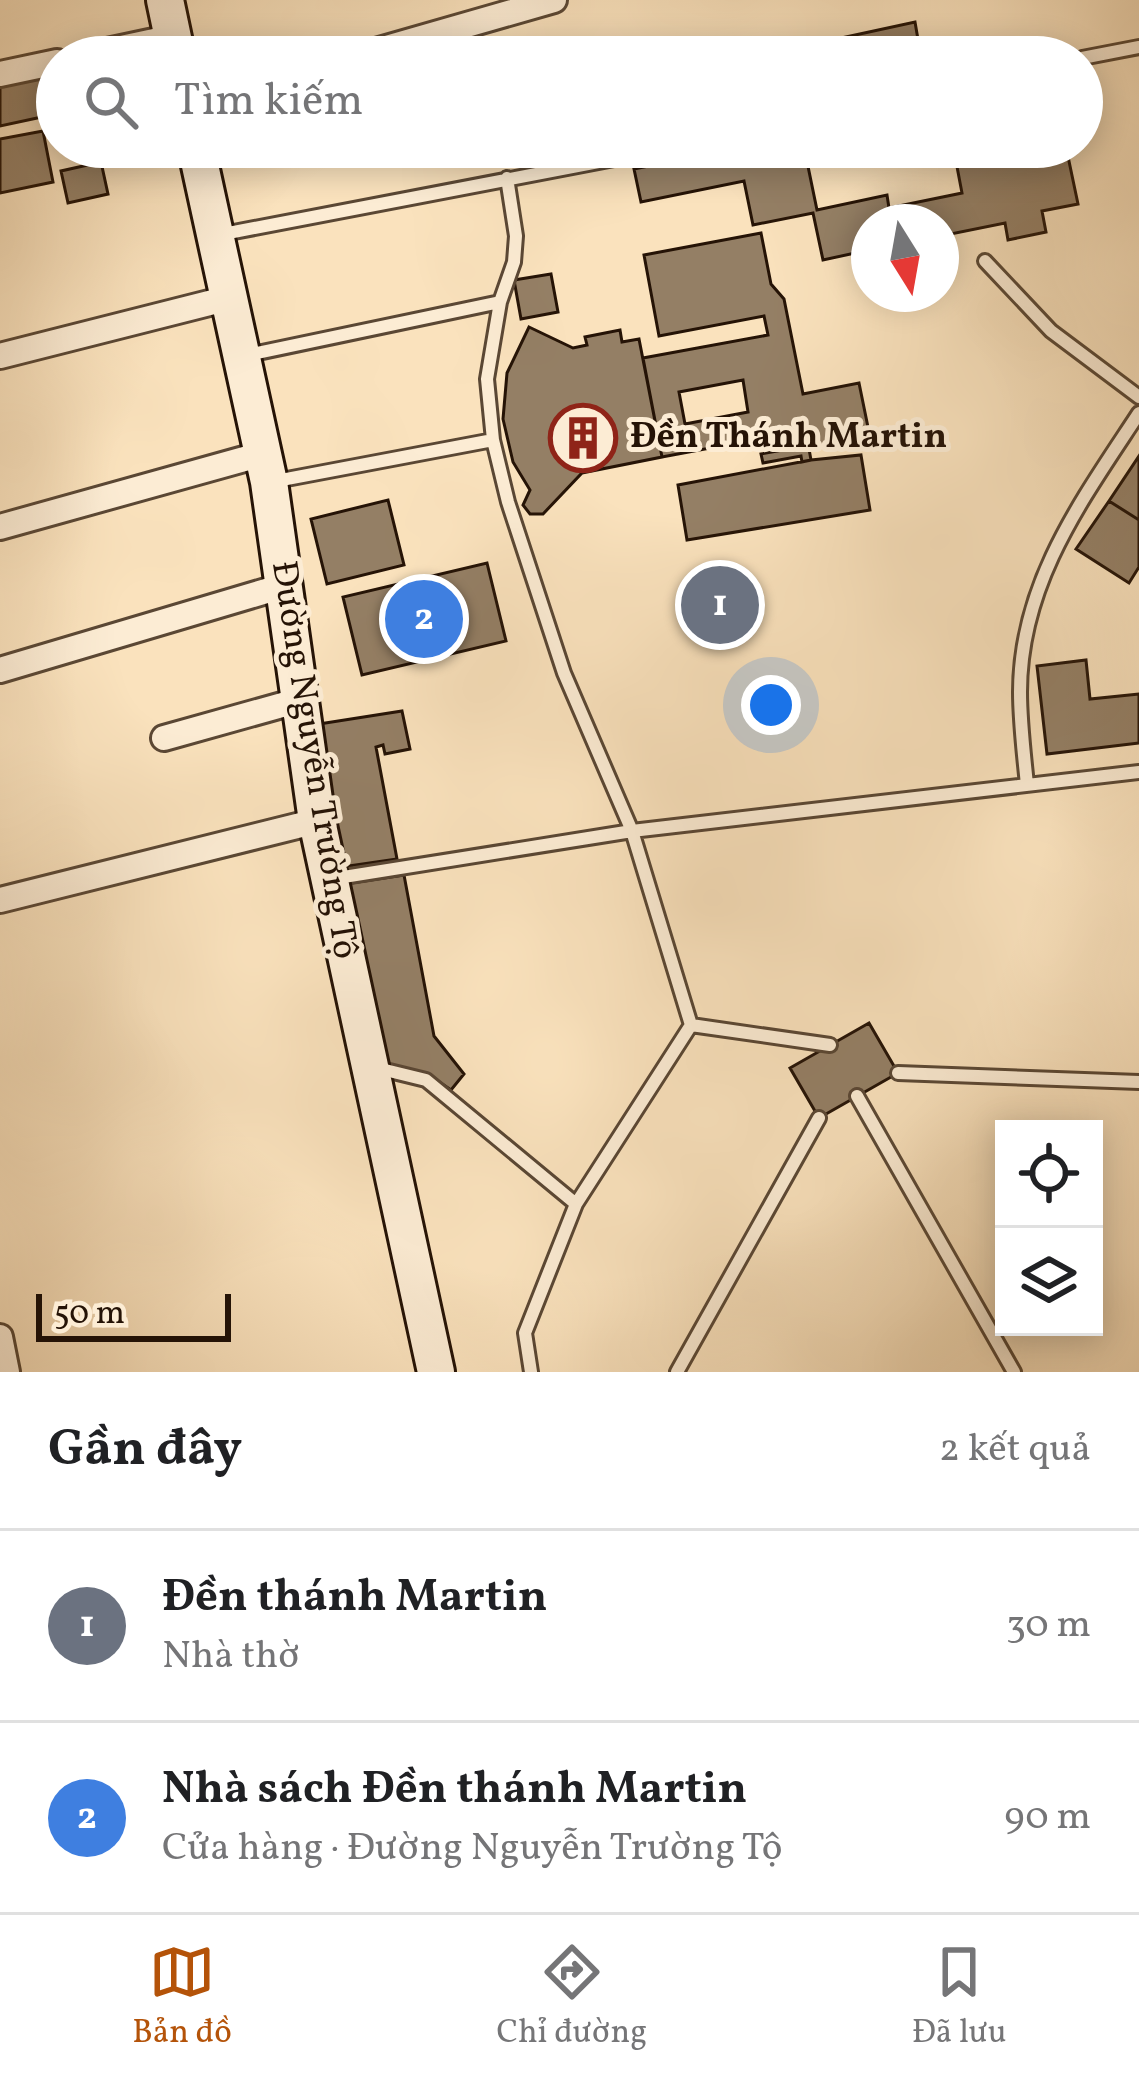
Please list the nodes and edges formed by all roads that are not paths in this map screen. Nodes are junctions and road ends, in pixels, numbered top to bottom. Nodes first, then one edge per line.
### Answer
1 (165, 0) edge
2 (554, 0) edge
3 (173, 36) edge
4 (428, 36) edge
5 (1139, 47) edge
6 (1103, 54) edge
7 (36, 66) edge
8 (0, 74) edge
9 (200, 168) edge
10 (562, 168) edge
11 (507, 178) junction
12 (215, 236) junction
13 (985, 261) dead end
14 (229, 298) junction
15 (500, 302) junction
16 (0, 356) edge
17 (242, 356) junction
18 (1139, 398) edge
19 (1139, 413) edge
20 (493, 440) junction
21 (266, 468) junction
22 (0, 527) edge
23 (284, 586) junction
24 (0, 670) edge
25 (299, 700) junction
26 (164, 738) dead end
27 (1139, 772) edge
28 (1027, 785) junction
29 (316, 821) junction
30 (632, 831) junction
31 (329, 879) junction
32 (0, 900) edge
33 (691, 1025) junction
34 (830, 1045) dead end
35 (368, 1066) junction
36 (898, 1073) dead end
37 (1139, 1082) edge
38 (857, 1096) dead end
39 (818, 1118) dead end
40 (576, 1204) junction
41 (0, 1337) edge
42 (7, 1372) edge
43 (436, 1372) edge
44 (531, 1372) edge
45 (676, 1372) edge
46 (1014, 1372) edge

1 - 3 main road
2 - 4 street
5 - 6 lane
7 - 8 street
9 - 12 main road, Đường Nguyễn Trường Tộ
10 - 11 lane
11 - 12 lane
11 - 15 lane
12 - 14 main road, Đường Nguyễn Trường Tộ
13 - 18 lane
14 - 16 street
14 - 17 main road, Đường Nguyễn Trường Tộ
15 - 17 lane
15 - 20 lane
17 - 21 main road, Đường Nguyễn Trường Tộ
19 - 28 lane
20 - 21 lane
20 - 30 lane
21 - 22 street
21 - 23 main road, Đường Nguyễn Trường Tộ
23 - 24 street
23 - 25 main road, Đường Nguyễn Trường Tộ
25 - 26 street
25 - 29 main road, Đường Nguyễn Trường Tộ
27 - 28 lane
28 - 30 lane
29 - 31 main road, Đường Nguyễn Trường Tộ
29 - 32 street
30 - 31 lane
30 - 33 lane
31 - 35 main road, Đường Nguyễn Trường Tộ
33 - 34 lane
33 - 40 lane
35 - 40 lane
35 - 43 main road, Đường Nguyễn Trường Tộ
36 - 37 lane
38 - 46 lane
39 - 45 lane
40 - 44 lane
41 - 42 street

